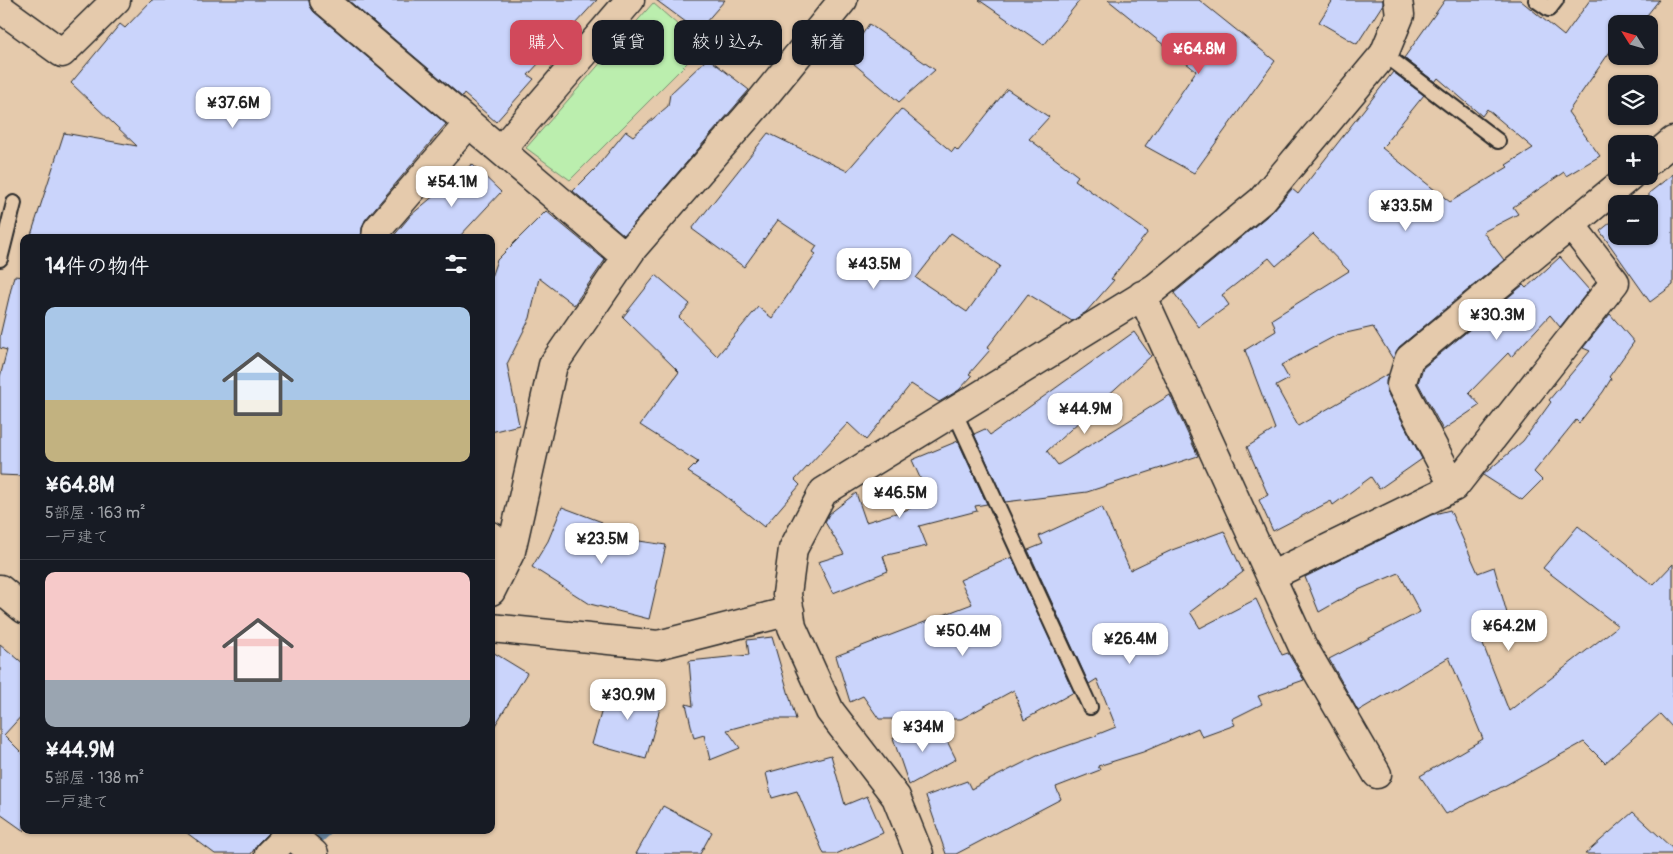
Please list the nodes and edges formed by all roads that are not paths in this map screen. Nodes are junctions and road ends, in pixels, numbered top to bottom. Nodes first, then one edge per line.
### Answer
1 (116, 0) edge
2 (324, 0) edge
3 (630, 0) edge
4 (843, 0) edge
5 (1398, 0) edge
6 (1536, 0) edge
7 (1556, 0) edge
8 (0, 8) edge
9 (1384, 54) junction
10 (469, 123) junction
11 (1498, 141) dead end
12 (1673, 141) edge
13 (500, 150) junction
14 (1658, 154) edge
15 (1619, 185) edge
16 (14, 203) dead end
17 (1570, 225) junction
18 (376, 234) edge
19 (626, 257) junction
20 (0, 259) edge
21 (1142, 295) junction
22 (954, 411) junction
23 (1454, 488) junction
24 (501, 544) edge
25 (495, 572) edge
26 (1270, 576) junction
27 (0, 589) edge
28 (20, 606) edge
29 (790, 611) junction
30 (495, 628) edge
31 (1090, 707) dead end
32 (1378, 774) dead end
33 (287, 834) edge
34 (293, 834) edge
35 (269, 854) edge
36 (314, 854) edge
37 (919, 854) edge

1 - 8 street
2 - 10 street
3 - 13 street
4 - 19 street
5 - 9 street
6 - 7 lane
9 - 11 lane
9 - 21 street
10 - 13 street
10 - 18 street
12 - 14 street
13 - 19 street
15 - 17 street
16 - 20 lane
17 - 23 street
17 - 23 street
19 - 24 street
21 - 22 street
21 - 26 street
22 - 29 street
22 - 31 lane
23 - 26 street
24 - 25 street
26 - 32 street
27 - 28 street
29 - 30 street
29 - 37 street
33 - 35 street
34 - 36 street

